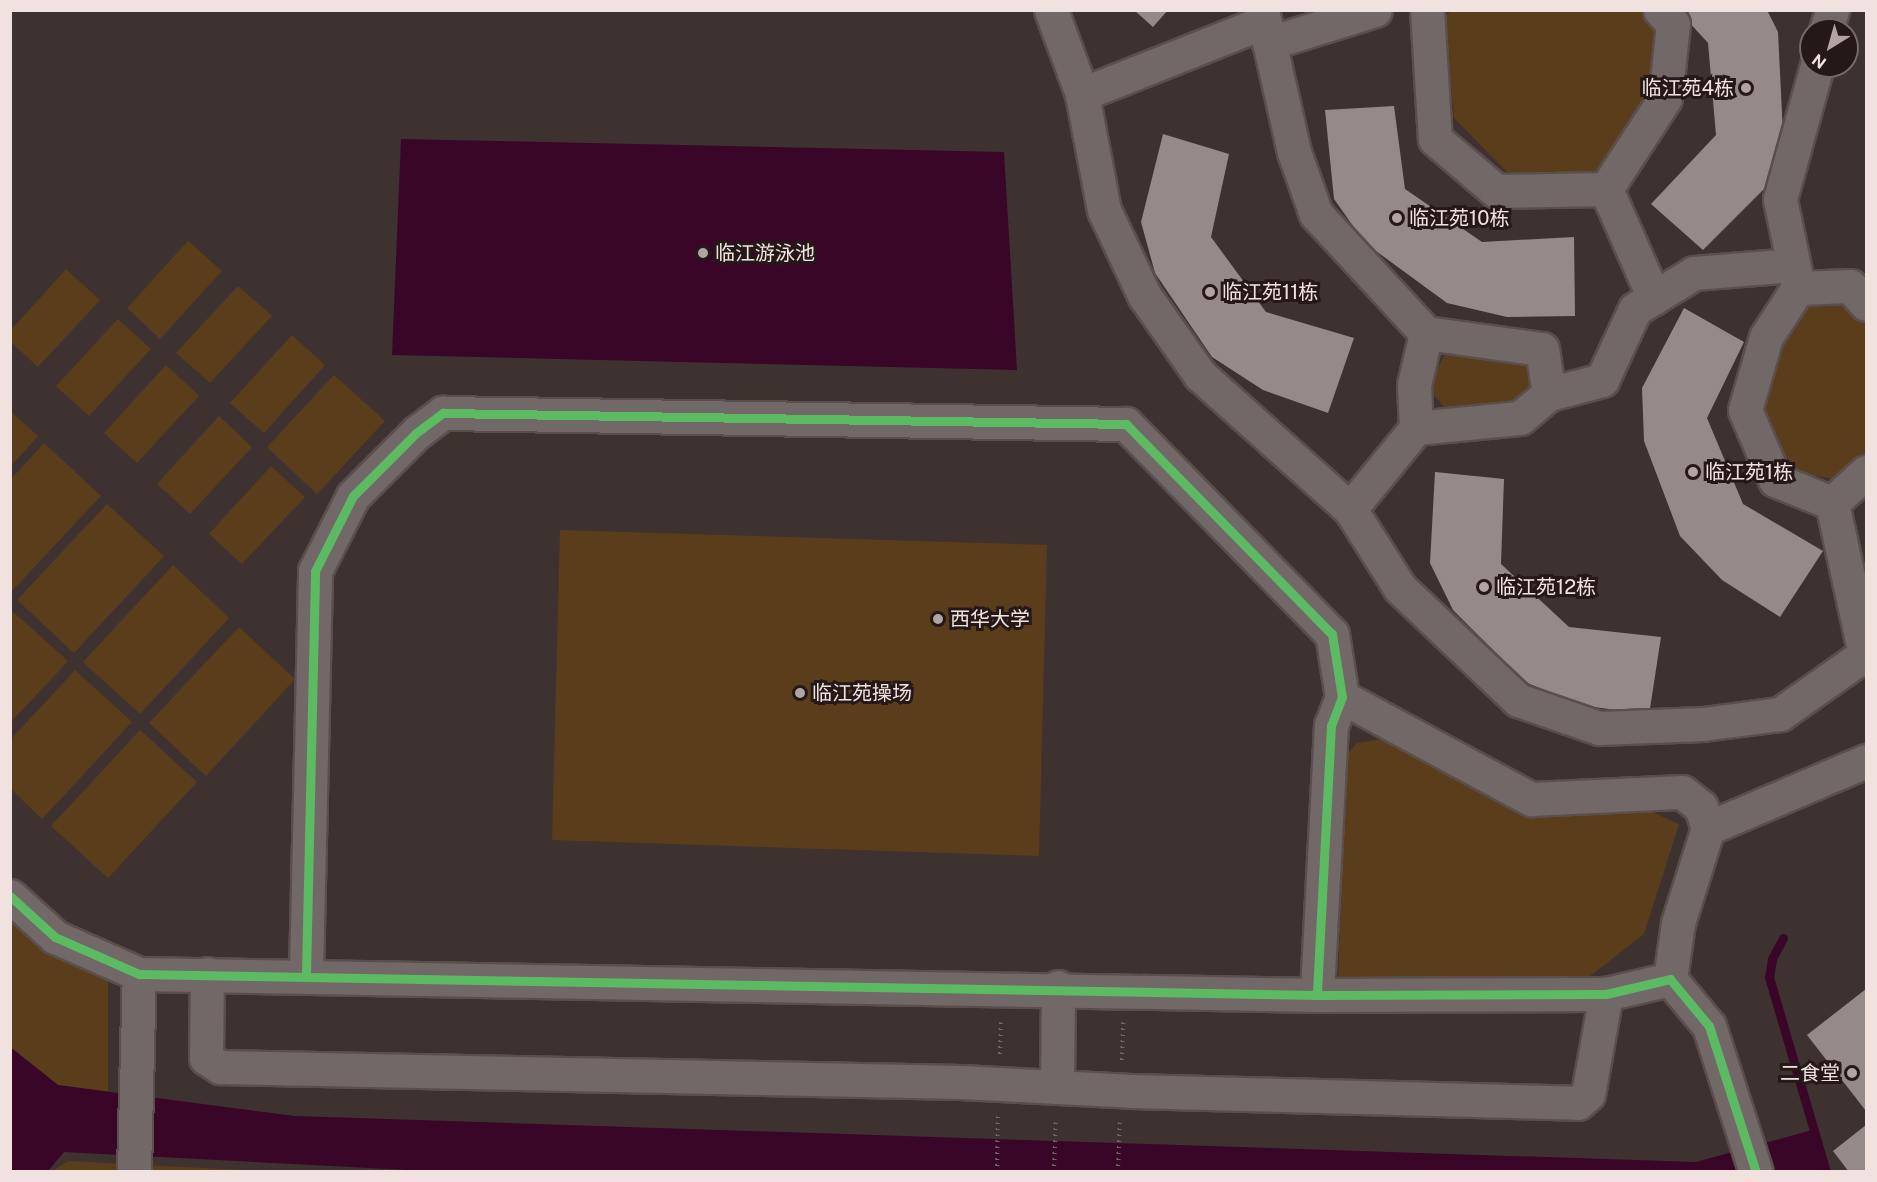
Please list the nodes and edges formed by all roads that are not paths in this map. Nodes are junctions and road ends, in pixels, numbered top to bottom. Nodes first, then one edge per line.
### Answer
1 (1051, 10) edge
2 (1375, 10) edge
3 (1427, 10) edge
4 (1660, 10) edge
5 (1265, 25) edge
6 (1814, 78) edge
7 (1082, 94) junction
8 (1606, 189) junction
9 (1796, 276) junction
10 (1654, 297) junction
11 (1866, 304) edge
12 (1426, 333) junction
13 (1549, 394) junction
14 (1416, 428) junction
15 (1866, 472) edge
16 (1832, 503) junction
17 (1350, 509) junction
18 (1865, 657) edge
19 (1342, 697) junction
20 (1866, 761) edge
21 (1708, 828) junction
22 (10, 896) edge
23 (306, 973) junction
24 (139, 974) junction
25 (207, 974) junction
26 (1670, 979) junction
27 (1058, 987) junction
28 (1606, 994) junction
29 (1317, 995) junction
30 (1057, 1087) junction
31 (134, 1172) edge
32 (1756, 1172) edge

1 - 7 street
2 - 5 street
3 - 8 street
4 - 8 street
5 - 7 street
5 - 12 street
6 - 9 street
7 - 17 street
8 - 10 street
9 - 10 street
9 - 11 street
9 - 16 street
10 - 13 street
12 - 13 street
12 - 14 street
13 - 14 street
14 - 17 street
15 - 16 street
16 - 18 street
17 - 18 street
19 - 21 street
19 - 23 street
19 - 29 street
20 - 21 street
21 - 26 street
22 - 24 street
23 - 25 street
23 - 27 street
24 - 25 street
24 - 31 street
25 - 30 street
26 - 28 street
26 - 32 street
27 - 29 street
27 - 30 street
28 - 29 street
28 - 30 street

